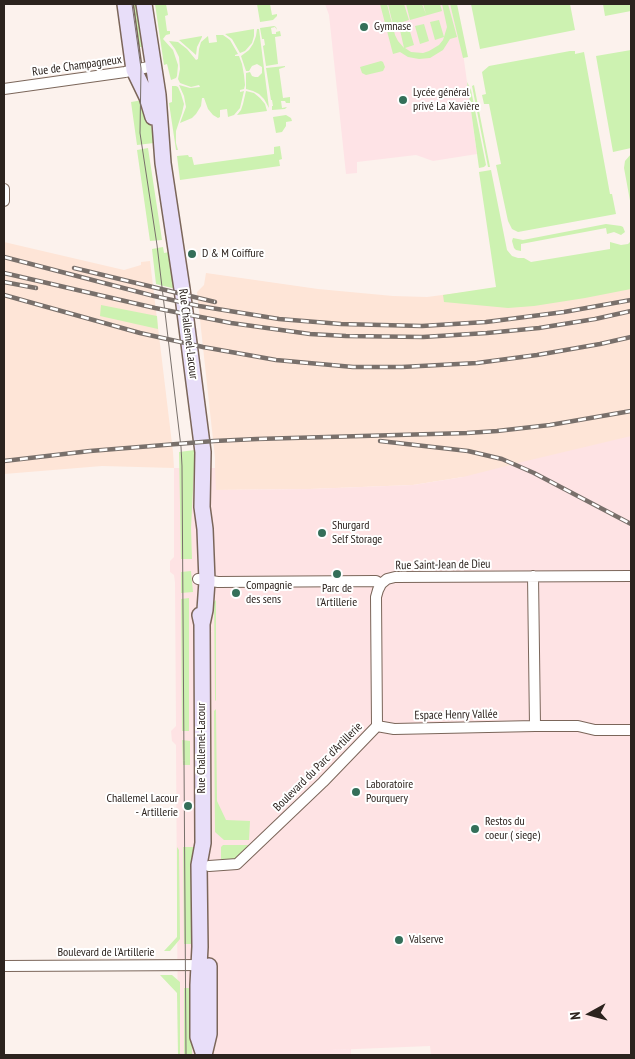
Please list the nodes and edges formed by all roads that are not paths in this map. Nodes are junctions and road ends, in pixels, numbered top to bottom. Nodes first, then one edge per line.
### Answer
1 (125, 4) edge
2 (144, 4) edge
3 (153, 66) junction
4 (134, 70) junction
5 (4, 89) edge
6 (163, 162) junction
7 (4, 189) edge
8 (4, 201) edge
9 (533, 576) junction
10 (631, 576) edge
11 (202, 580) junction
12 (381, 584) junction
13 (377, 726) junction
14 (535, 726) junction
15 (631, 730) edge
16 (203, 843) junction
17 (209, 866) junction
18 (204, 965) junction
19 (4, 966) edge
20 (204, 1055) edge

1 - 4 street, Rue Challemel-Lacour
2 - 3 street, Rue Challemel-Lacour
3 - 4 street, Rue de Champagneux
3 - 6 street, Rue Challemel-Lacour
4 - 5 street, Rue de Champagneux
4 - 6 street, Rue Challemel-Lacour
6 - 11 street, Rue Challemel-Lacour
7 - 8 street
9 - 10 street, Rue Saint-Jean de Dieu
9 - 12 street, Rue Saint-Jean de Dieu
9 - 14 street
11 - 12 street, Rue Saint-Jean de Dieu
11 - 16 street, Rue Challemel-Lacour
12 - 13 street, Boulevard du Parc d'Artillerie
13 - 14 street, Espace Henry Vallée
13 - 17 street, Boulevard du Parc d'Artillerie
14 - 15 street, Espace Henry Vallée
16 - 17 street, Rue Challemel-Lacour
16 - 18 street, Rue Challemel-Lacour
17 - 18 street, Rue Challemel-Lacour
18 - 19 street, Boulevard de l'Artillerie
18 - 20 street, Rue Challemel-Lacour

